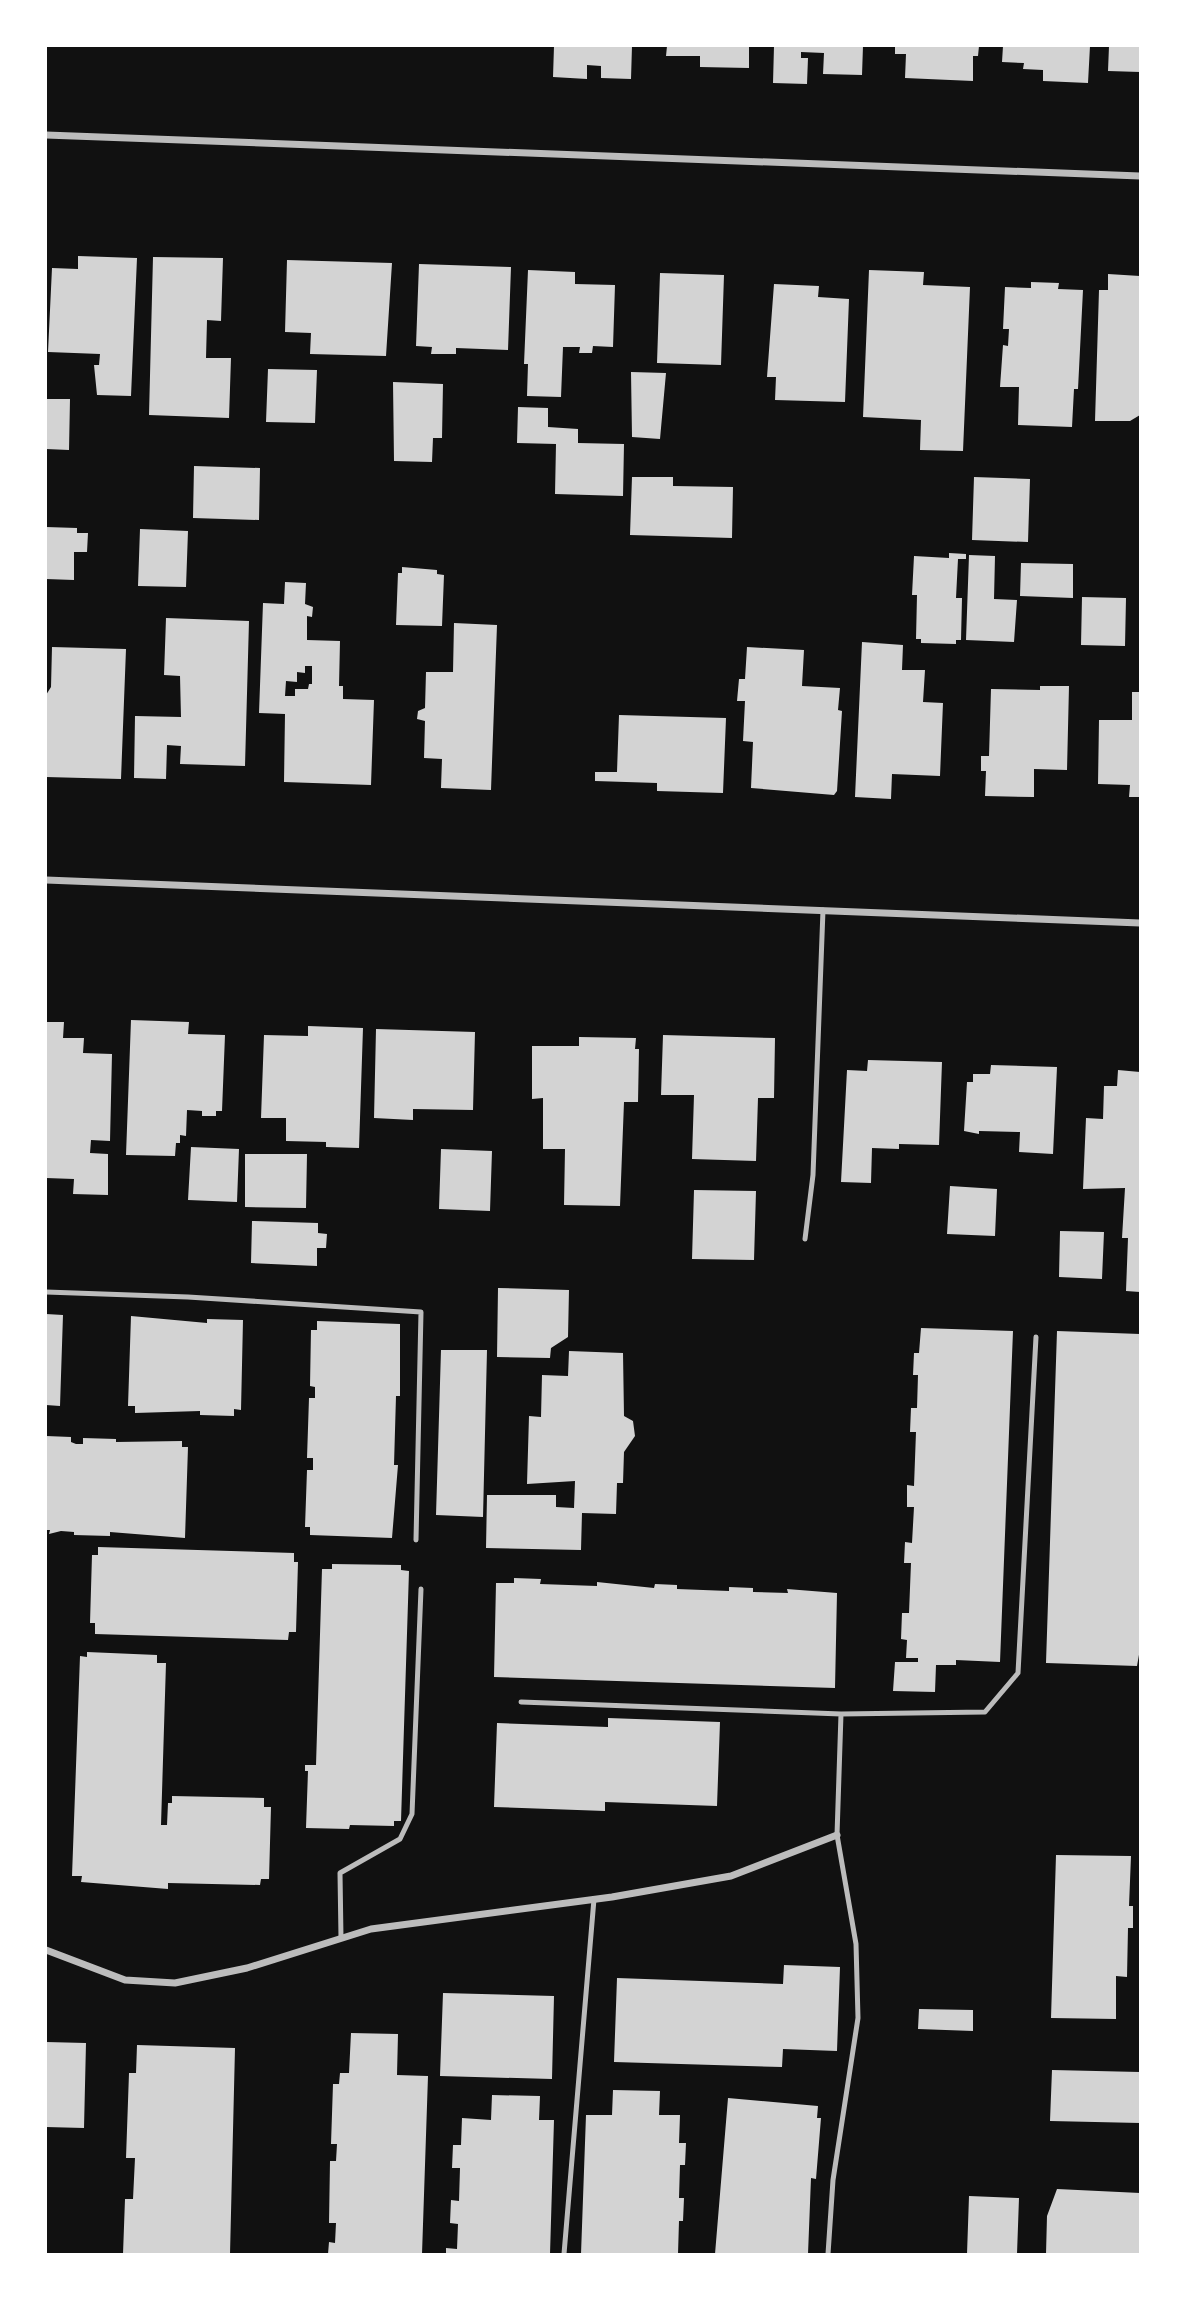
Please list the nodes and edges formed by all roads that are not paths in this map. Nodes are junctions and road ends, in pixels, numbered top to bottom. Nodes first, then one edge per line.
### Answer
1 (46, 135) edge
2 (1140, 176) edge
3 (46, 880) edge
4 (822, 910) junction
5 (1140, 923) edge
6 (806, 1240) dead end
7 (46, 1292) edge
8 (1036, 1337) dead end
9 (416, 1540) dead end
10 (421, 1589) dead end
11 (521, 1702) dead end
12 (841, 1714) junction
13 (836, 1835) junction
14 (594, 1899) junction
15 (341, 1938) junction
16 (46, 1950) edge
17 (564, 2255) edge
18 (828, 2255) edge

1 - 2 street
3 - 4 street
4 - 5 street
4 - 6 lane
7 - 9 lane
8 - 12 lane
10 - 15 lane
11 - 12 lane
12 - 13 lane
13 - 14 street
13 - 18 lane
14 - 15 street
14 - 17 lane
15 - 16 street

